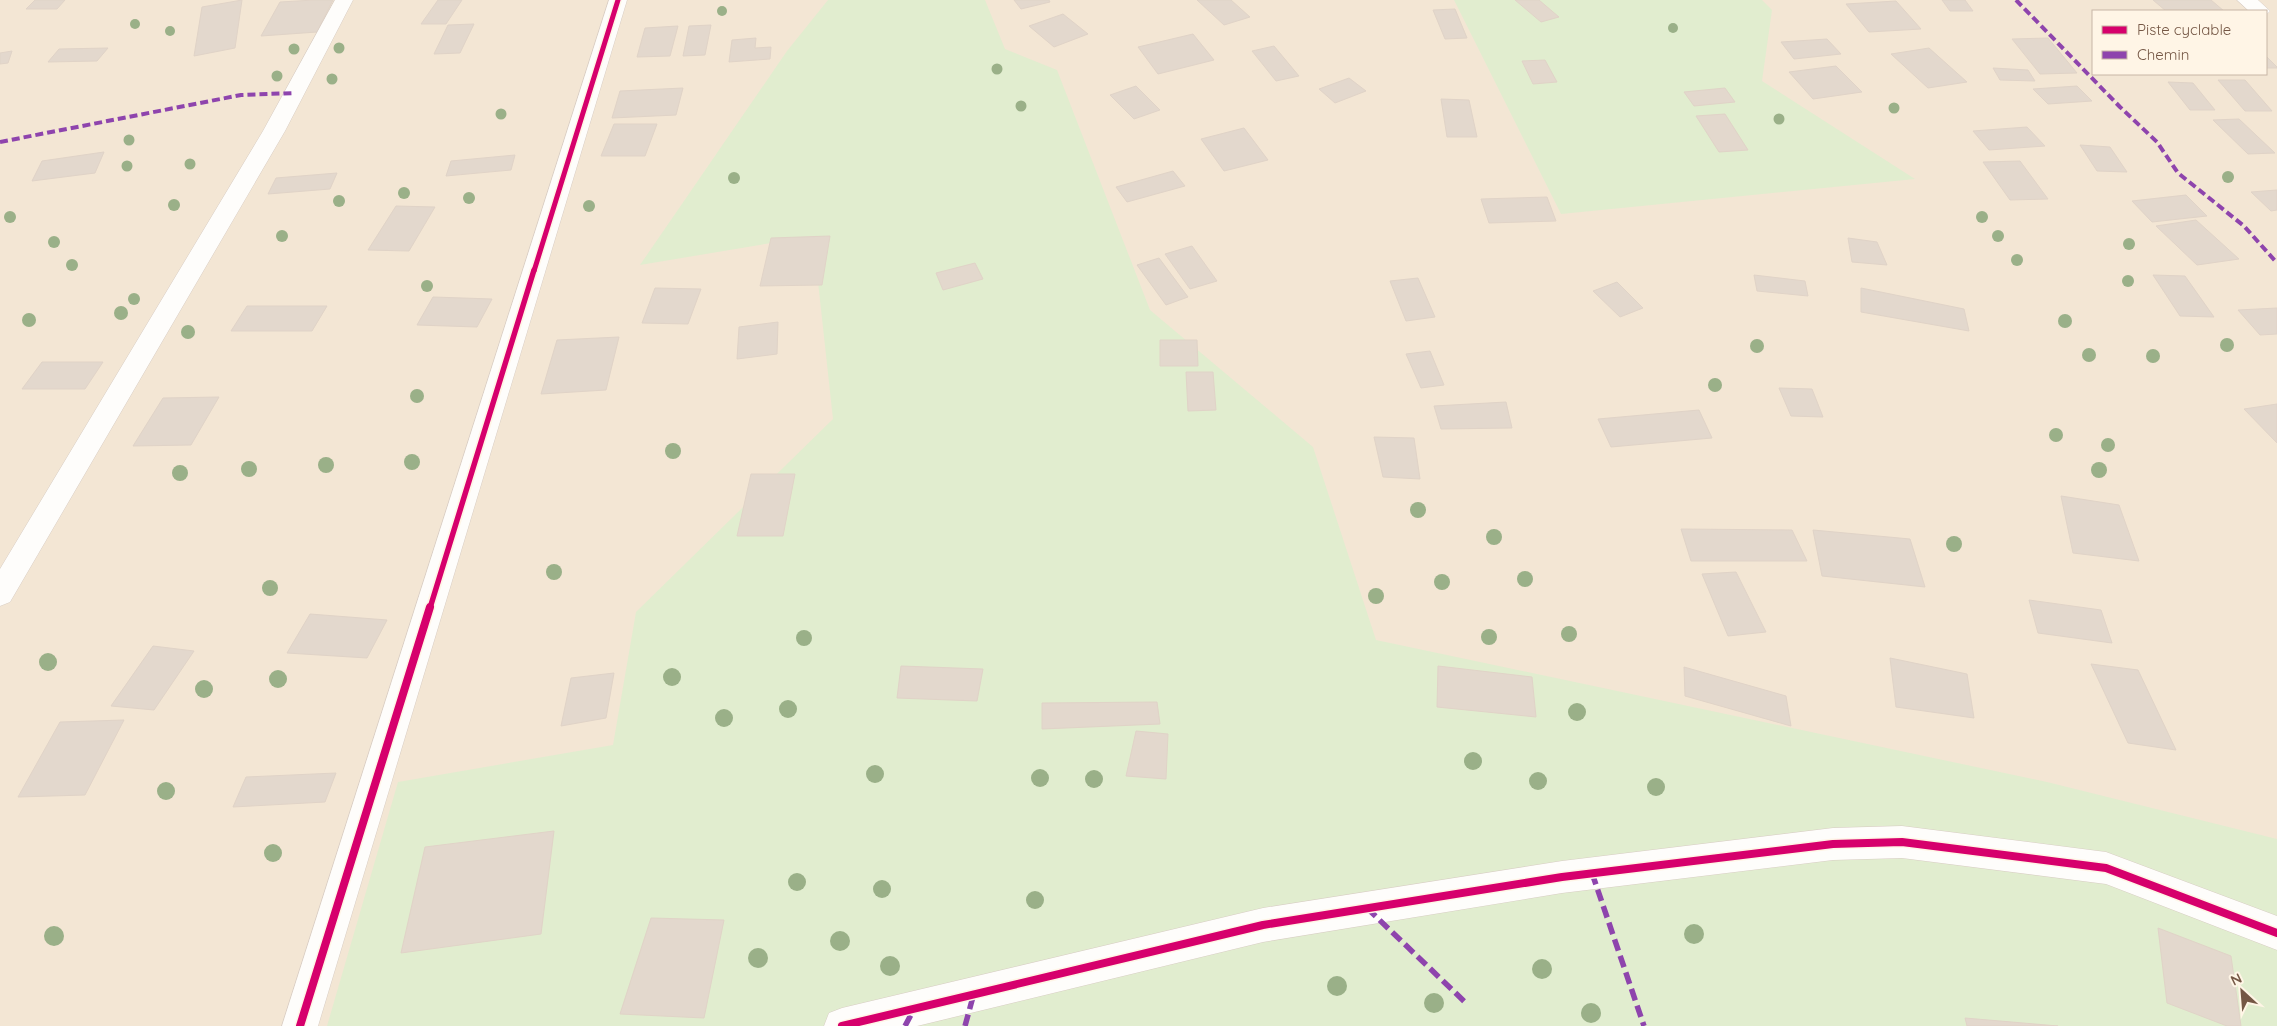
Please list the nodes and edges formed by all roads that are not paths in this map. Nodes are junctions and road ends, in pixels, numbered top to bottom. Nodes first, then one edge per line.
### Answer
1 (344, 0) edge
2 (618, 0) edge
3 (2246, 0) edge
4 (2258, 10) edge
5 (0, 594) edge
6 (2277, 933) edge
7 (300, 1026) edge
8 (842, 1026) edge

1 - 5 street
2 - 7 street
3 - 4 street
6 - 8 street

